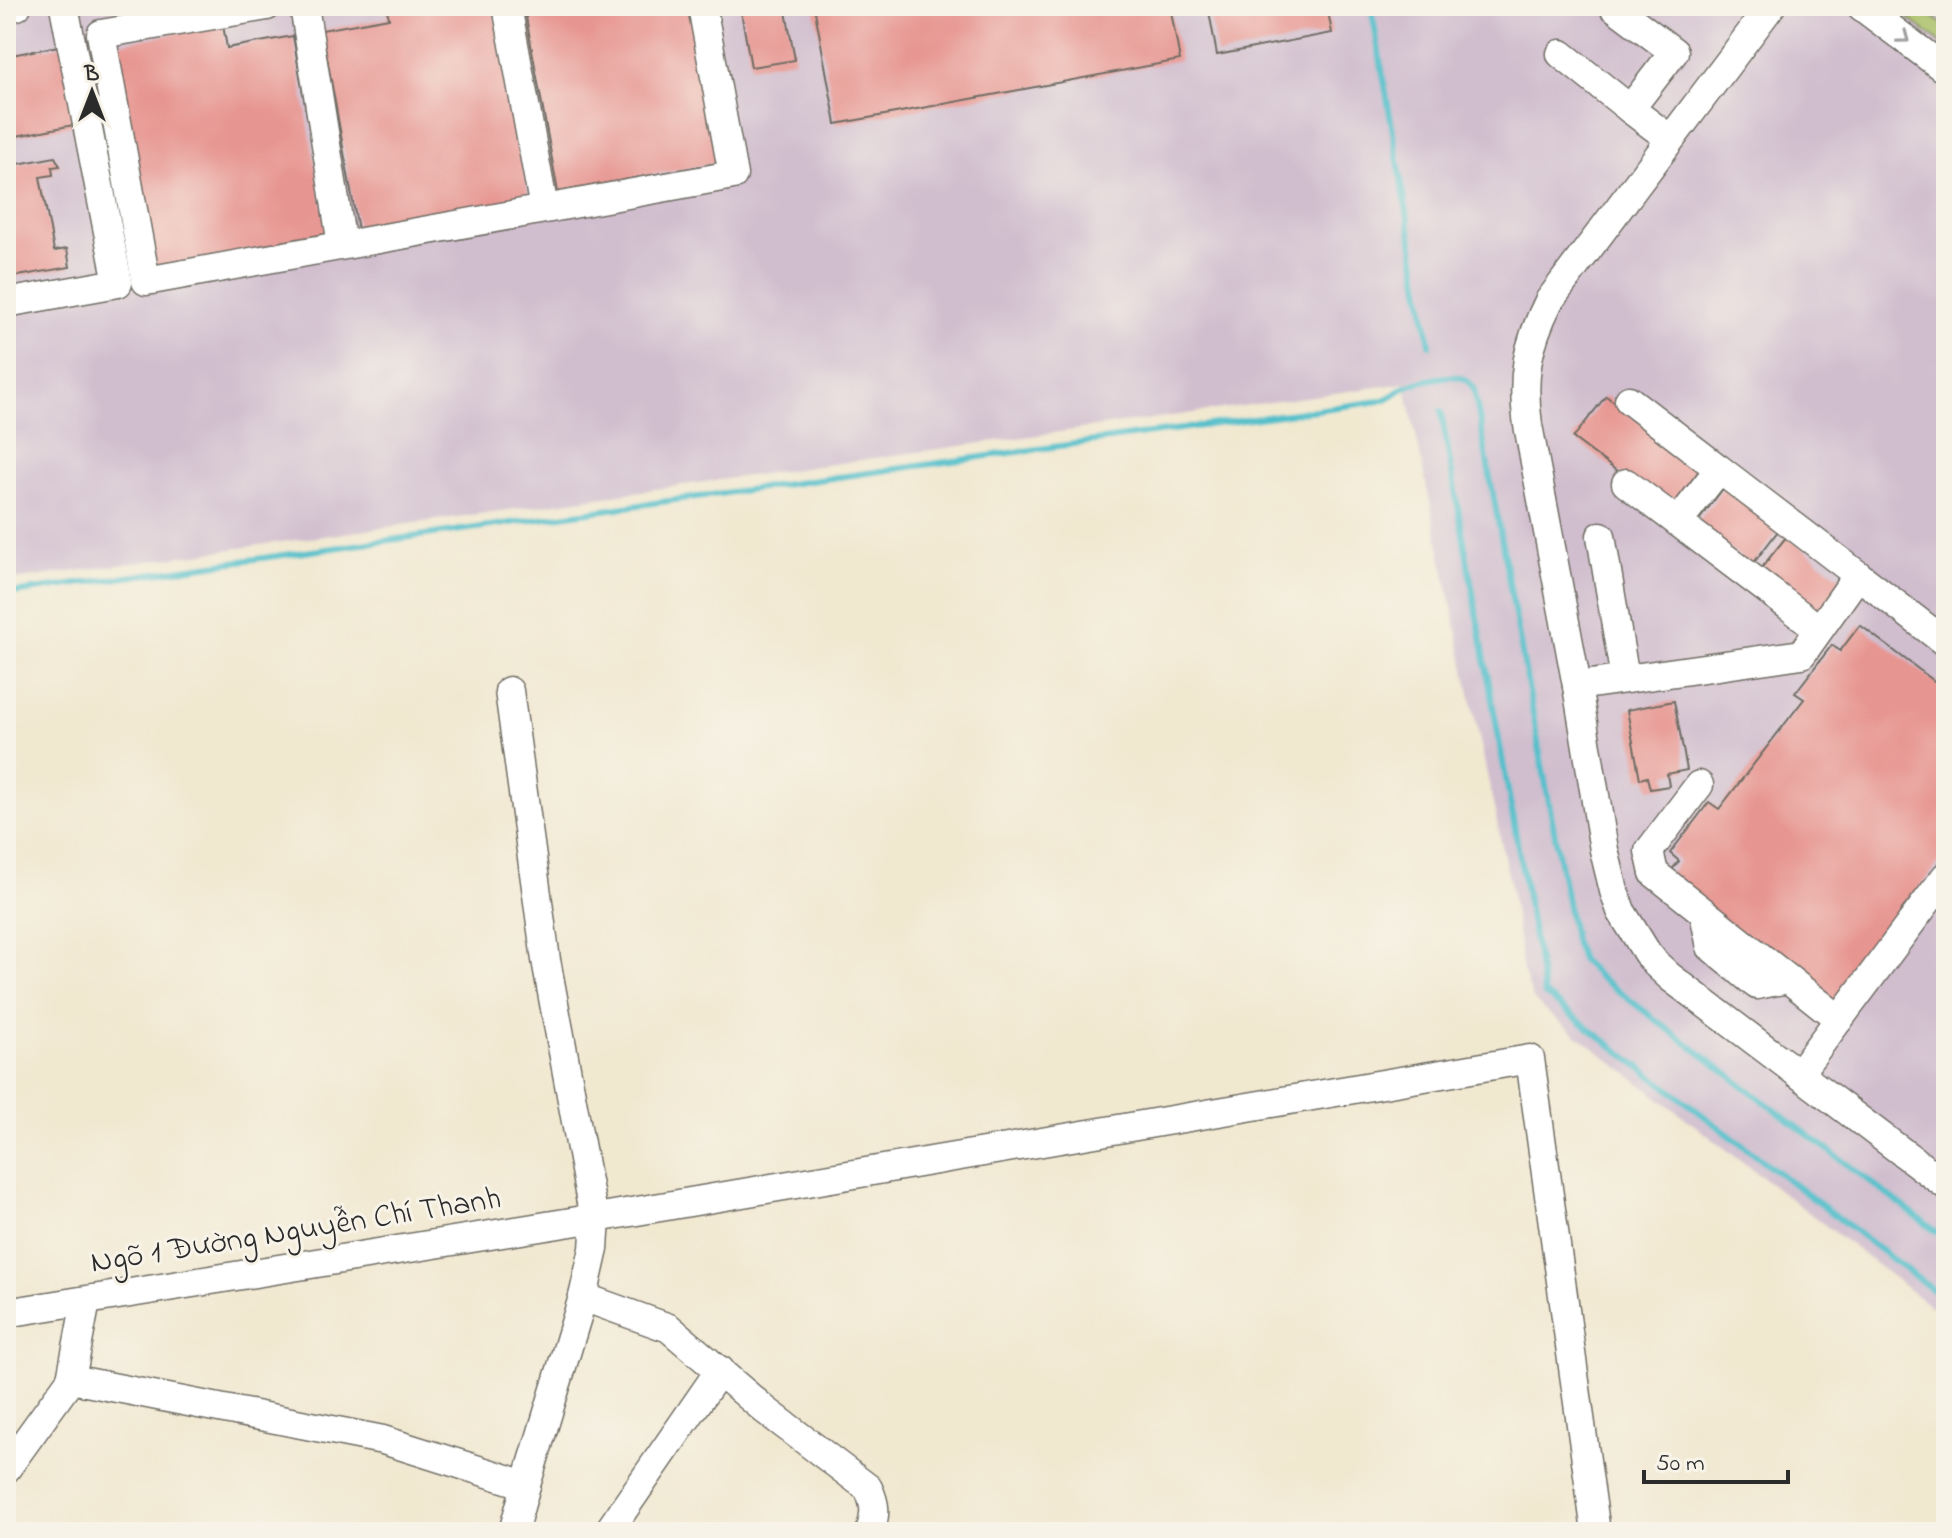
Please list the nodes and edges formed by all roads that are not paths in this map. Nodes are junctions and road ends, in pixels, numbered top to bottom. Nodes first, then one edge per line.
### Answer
1 (17, 6) edge
2 (64, 6) edge
3 (267, 6) edge
4 (304, 6) edge
5 (507, 6) edge
6 (702, 6) edge
7 (1613, 6) edge
8 (1771, 6) edge
9 (1861, 6) edge
10 (6, 8) edge
11 (1561, 54) dead end
12 (1946, 70) edge
13 (1630, 109) junction
14 (1670, 139) junction
15 (544, 209) junction
16 (342, 245) junction
17 (6, 303) edge
18 (1629, 400) dead end
19 (1719, 469) junction
20 (1626, 483) dead end
21 (1678, 522) junction
22 (1601, 536) dead end
23 (1858, 575) junction
24 (1819, 629) junction
25 (1946, 643) edge
26 (1625, 679) junction
27 (1577, 686) junction
28 (509, 691) dead end
29 (1699, 785) dead end
30 (1946, 876) edge
31 (1839, 1019) junction
32 (1798, 1074) junction
33 (1946, 1185) edge
34 (593, 1206) junction
35 (583, 1297) junction
36 (86, 1301) junction
37 (6, 1313) edge
38 (720, 1370) junction
39 (71, 1379) junction
40 (6, 1469) edge
41 (526, 1485) junction
42 (513, 1532) edge
43 (608, 1532) edge
44 (870, 1532) edge
45 (1596, 1532) edge

1 - 10 street
2 - 17 street
3 - 16 street
4 - 16 street
5 - 15 street
6 - 15 street
7 - 13 street
8 - 14 street
9 -> 12 street
11 - 13 street
13 - 14 street
14 - 27 street
15 - 16 street
18 - 19 street
19 - 21 street
19 - 23 street
20 - 21 street
21 - 24 street
22 - 26 street
23 - 24 street
23 - 25 street
24 - 26 street
26 - 27 street
27 - 32 street
28 - 34 street
29 - 31 street
30 - 31 street
31 - 32 street
32 - 33 street
34 - 35 street
34 - 36 street, Ngõ 1 Đường Nguyễn Chí Thanh
34 - 45 street, Ngõ 1 Đường Nguyễn Chí Thanh
35 - 38 street
35 - 41 street
36 - 37 street, Ngõ 1 Đường Nguyễn Chí Thanh
36 - 39 street
38 - 43 street
38 - 44 street
39 - 40 street
39 - 41 street
41 - 42 street

